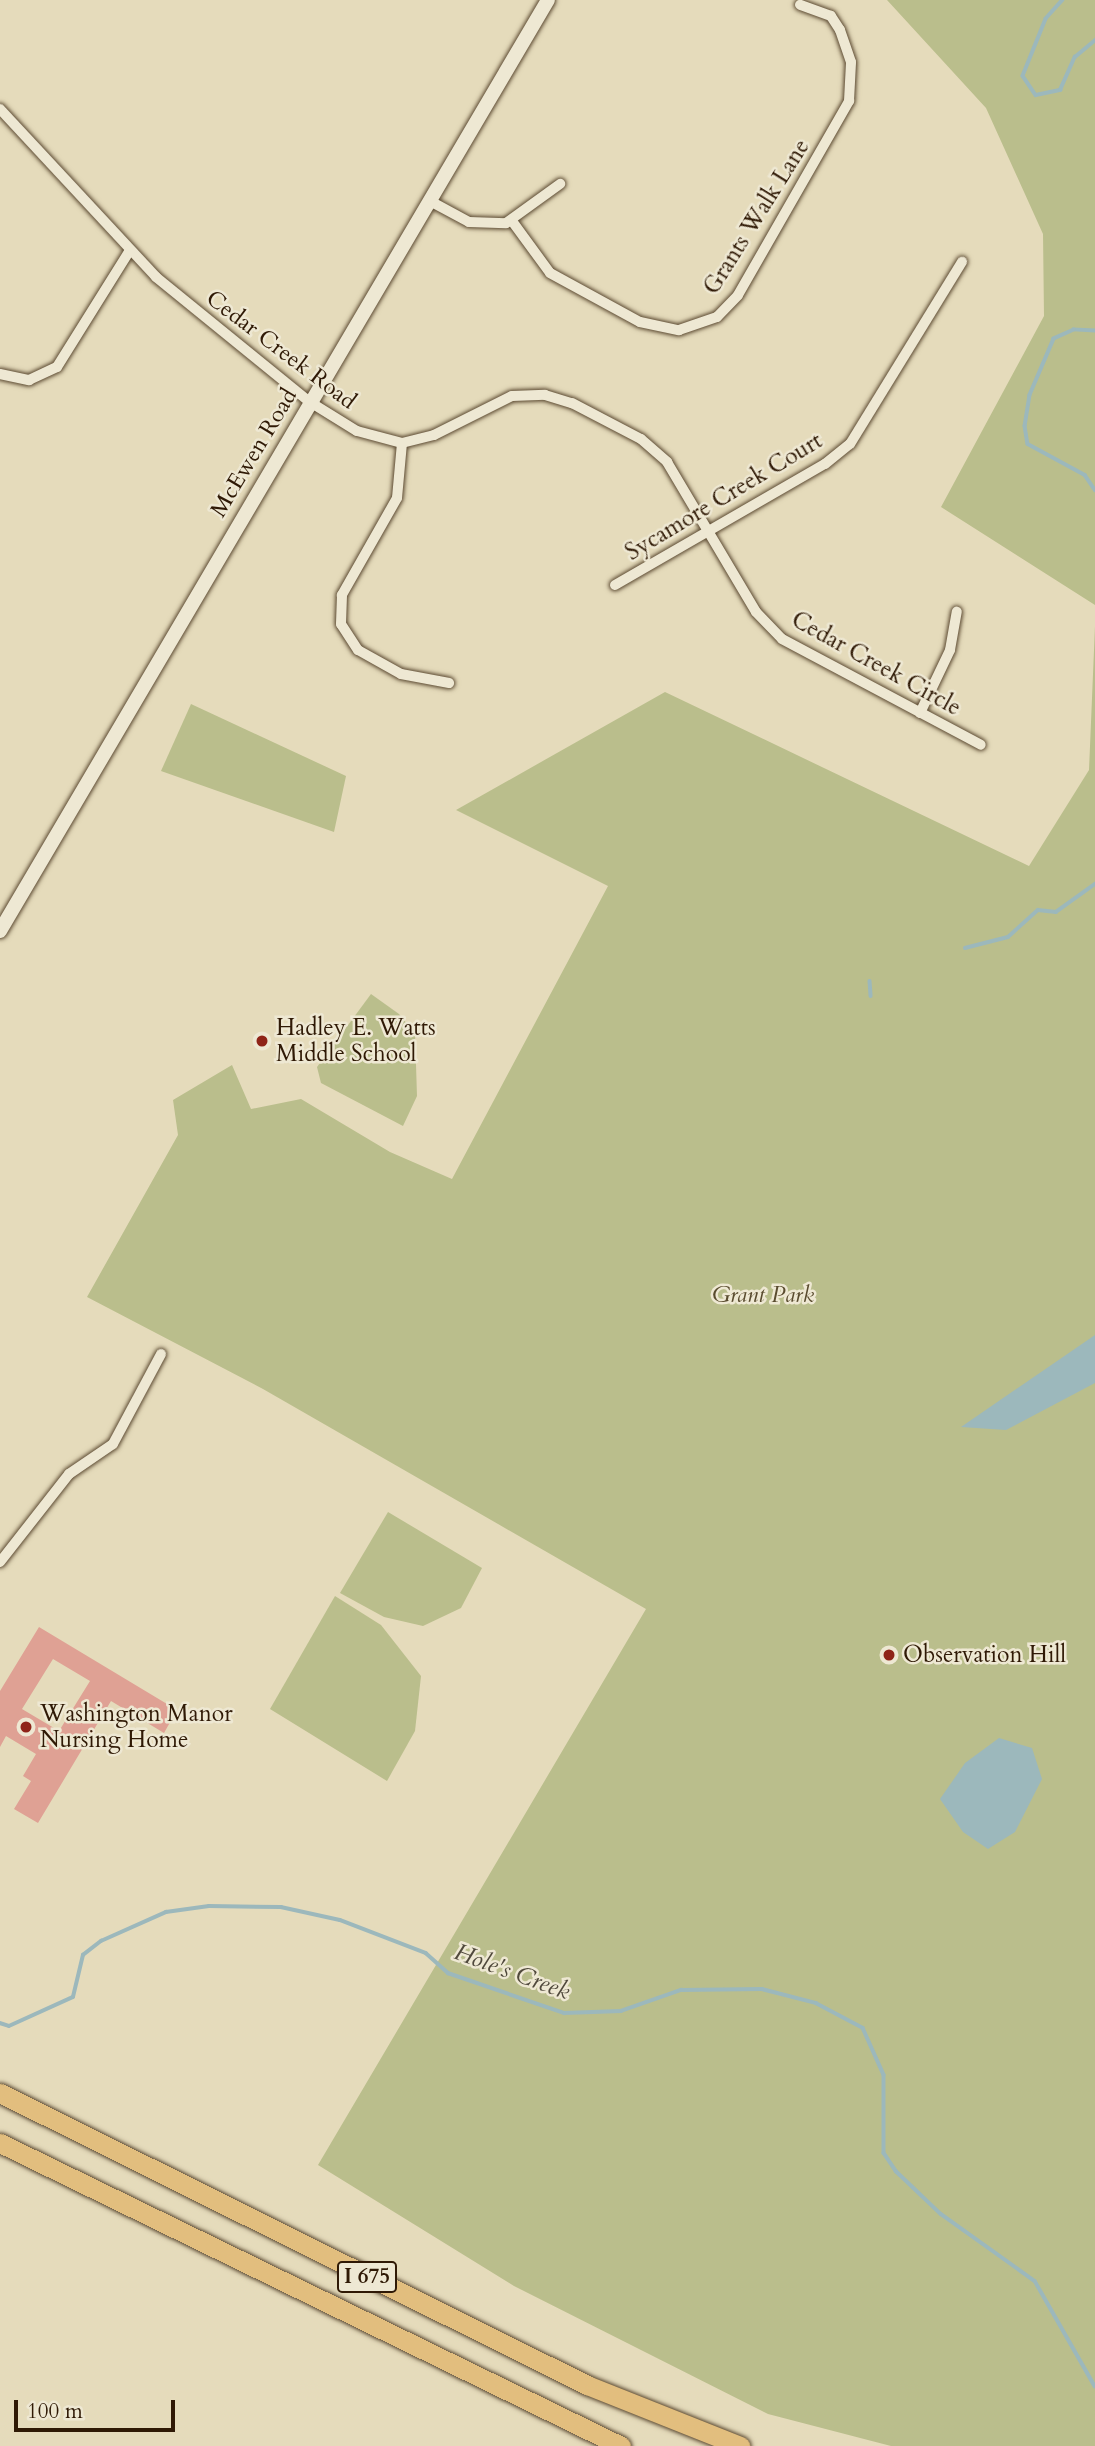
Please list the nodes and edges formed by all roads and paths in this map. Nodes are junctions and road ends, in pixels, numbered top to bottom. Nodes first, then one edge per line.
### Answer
1 (548, 0) edge
2 (800, 5) dead end
3 (0, 109) edge
4 (560, 184) dead end
5 (430, 201) junction
6 (512, 221) junction
7 (130, 250) junction
8 (962, 262) dead end
9 (0, 374) edge
10 (310, 402) junction
11 (402, 443) junction
12 (709, 533) junction
13 (734, 576) joint
14 (615, 585) dead end
15 (957, 612) dead end
16 (449, 683) dead end
17 (920, 713) junction
18 (981, 745) dead end
19 (0, 930) edge
20 (161, 1354) dead end
21 (0, 1562) edge
22 (0, 2094) edge
23 (0, 2143) edge
24 (621, 2446) edge
25 (740, 2446) edge

1 - 5 street, McEwen Road
2 - 6 street, Grants Walk Lane
3 - 7 street, Cedar Creek Road
4 - 6 street
5 - 6 street
5 - 10 street, McEwen Road
7 - 9 street
7 - 10 street, Cedar Creek Road
8 - 12 street, Sycamore Creek Court
10 - 11 street, Cedar Creek Road
10 - 19 street, McEwen Road
11 - 12 street, Cedar Creek Road
11 - 16 street
12 - 13 street, Cedar Creek Road
12 - 14 street, Sycamore Creek Court
13 - 17 street, Cedar Creek Circle
15 - 17 street
17 - 18 street, Cedar Creek Circle
20 - 21 street
22 - 25 highway, I 675
23 - 24 highway, I 675

